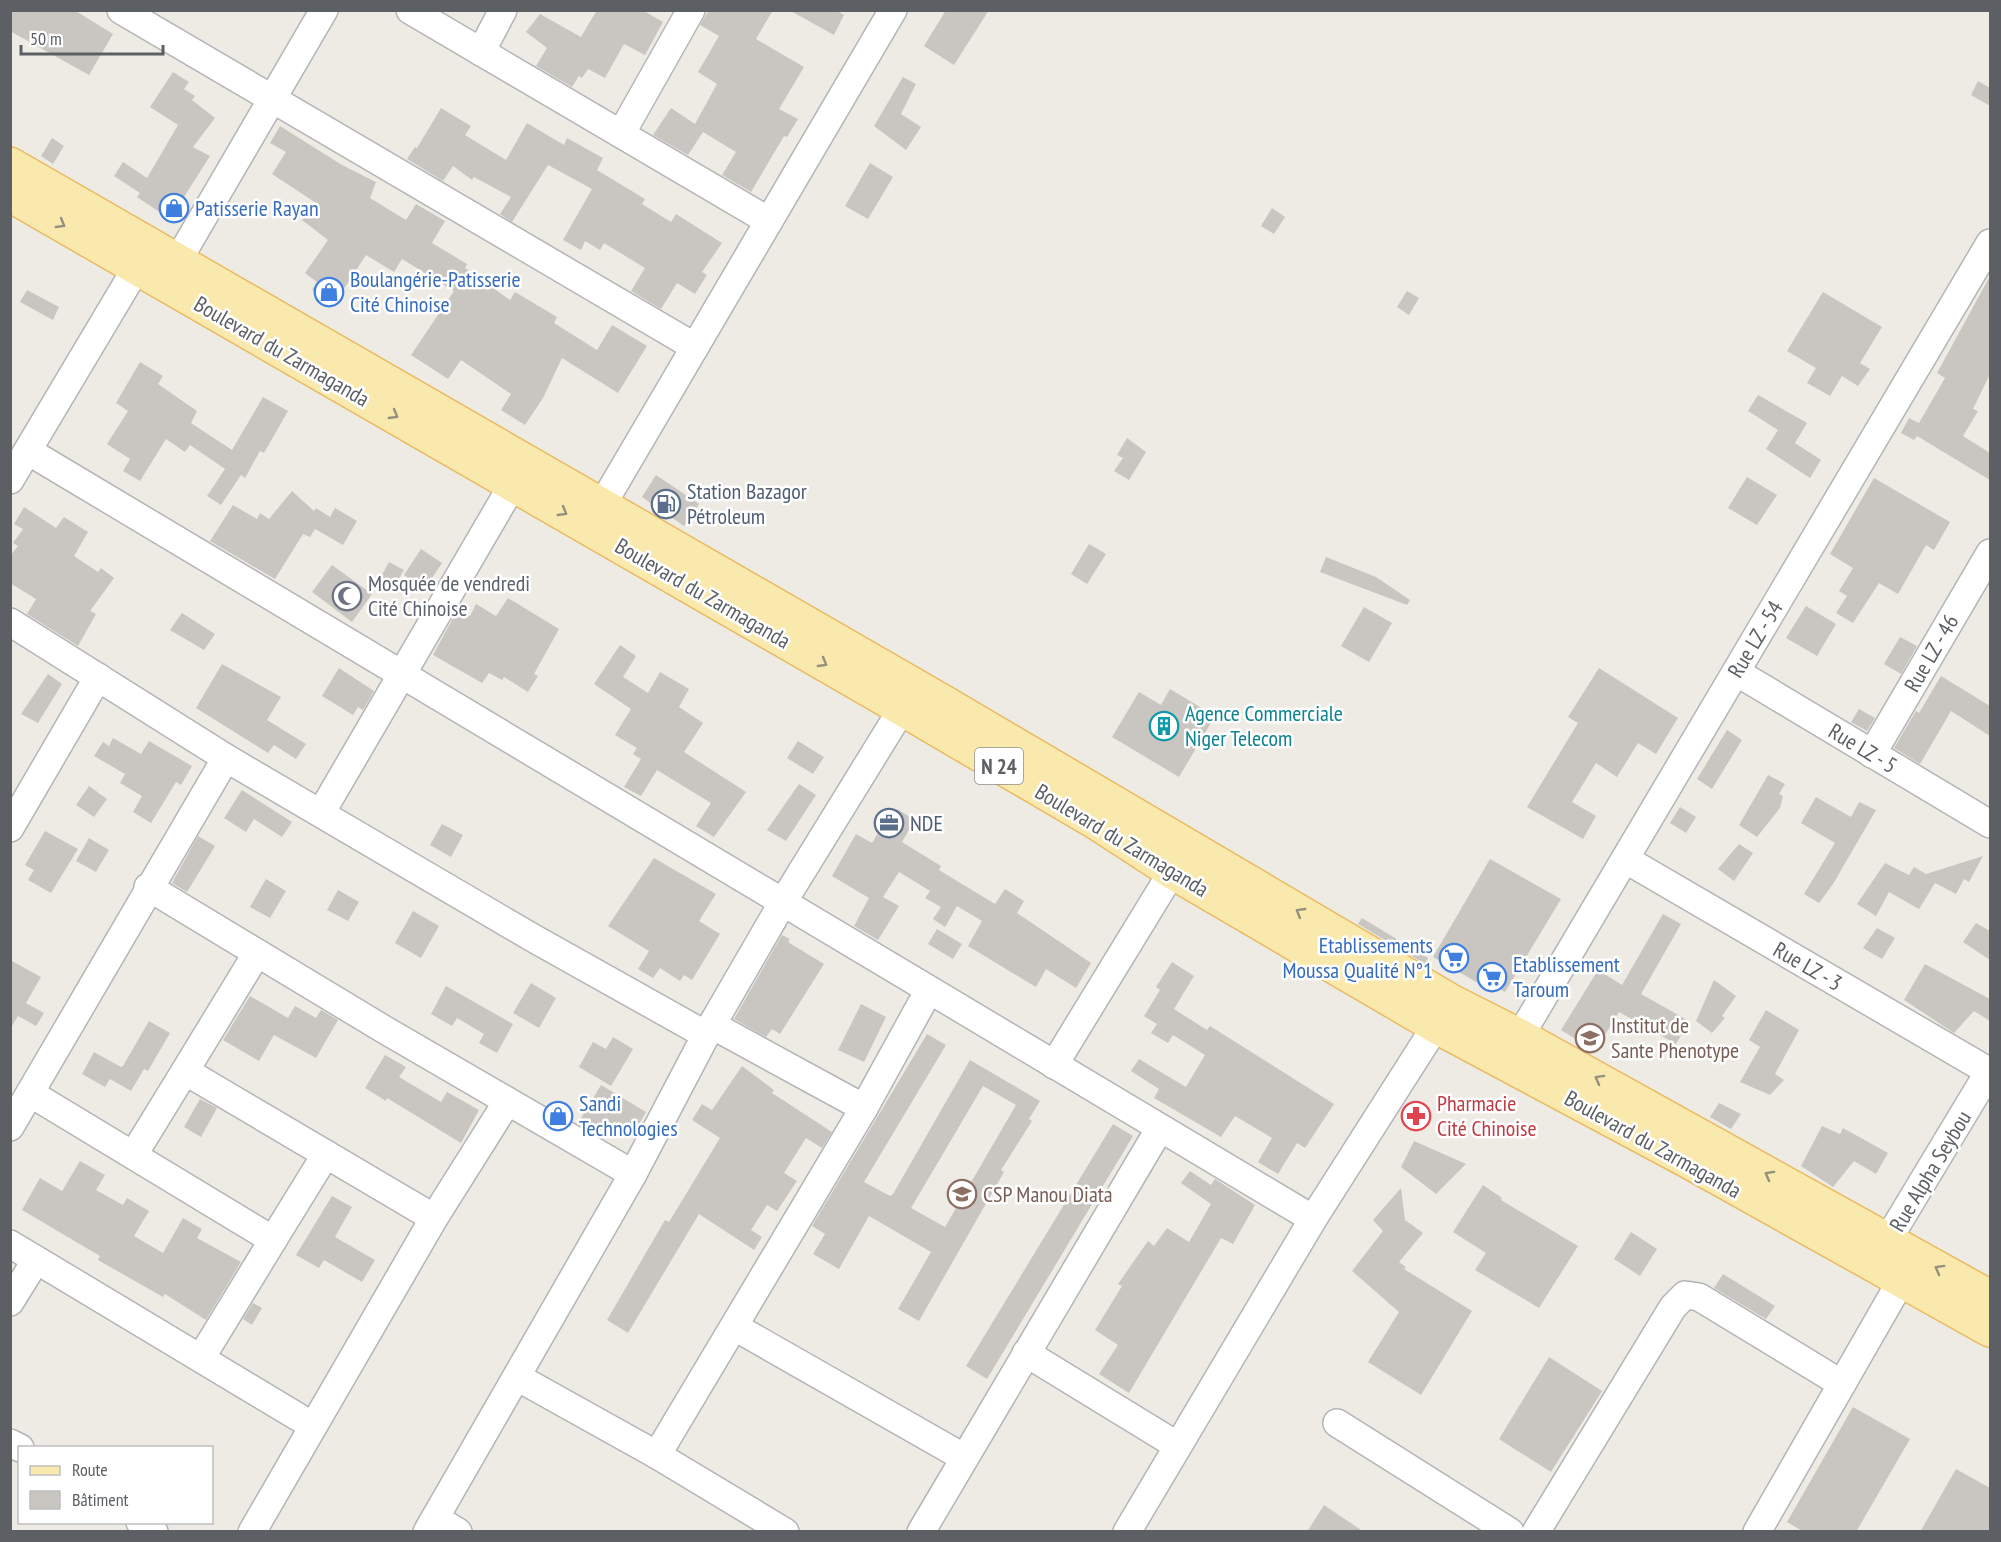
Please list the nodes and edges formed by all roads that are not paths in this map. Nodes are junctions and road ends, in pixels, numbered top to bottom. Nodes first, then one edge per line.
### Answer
1 (121, 10) edge
2 (324, 10) edge
3 (410, 10) edge
4 (503, 10) edge
5 (691, 10) edge
6 (893, 10) edge
7 (481, 52) junction
8 (273, 98) junction
9 (621, 134) junction
10 (10, 164) edge
11 (10, 195) edge
12 (769, 221) junction
13 (1989, 248) edge
14 (177, 262) junction
15 (137, 267) junction
16 (695, 347) junction
17 (28, 452) junction
18 (10, 480) edge
19 (513, 484) junction
20 (602, 505) junction
21 (647, 546) junction
22 (1990, 553) edge
23 (10, 622) edge
24 (1736, 672) junction
25 (402, 675) junction
26 (98, 677) junction
27 (902, 709) junction
28 (1872, 753) junction
29 (226, 758) junction
30 (321, 813) junction
31 (1990, 824) edge
32 (10, 828) edge
33 (1625, 859) junction
34 (1172, 872) junction
35 (148, 887) junction
36 (783, 902) junction
37 (257, 953) junction
38 (929, 990) junction
39 (1444, 1014) junction
40 (709, 1030) junction
41 (1520, 1036) junction
42 (1054, 1065) junction
43 (185, 1071) junction
44 (1990, 1071) edge
45 (30, 1093) junction
46 (507, 1102) junction
47 (864, 1108) junction
48 (10, 1127) edge
49 (1160, 1128) junction
50 (134, 1154) junction
51 (326, 1154) junction
52 (633, 1174) junction
53 (435, 1218) junction
54 (1313, 1219) junction
55 (273, 1240) junction
56 (1887, 1241) junction
57 (10, 1244) edge
58 (36, 1260) junction
59 (1901, 1281) junction
60 (1990, 1298) edge
61 (10, 1302) edge
62 (735, 1328) junction
63 (1990, 1330) edge
64 (1026, 1353) junction
65 (201, 1358) junction
66 (517, 1377) junction
67 (1842, 1384) junction
68 (1337, 1423) dead end
69 (314, 1426) junction
70 (1178, 1446) junction
71 (657, 1455) junction
72 (963, 1457) junction
73 (431, 1525) edge
74 (1505, 1530) edge
75 (252, 1532) edge
76 (458, 1532) edge
77 (785, 1532) edge
78 (921, 1532) edge
79 (1127, 1532) edge
80 (1536, 1532) edge
81 (1757, 1532) edge

1 - 8 street
2 - 8 street
3 - 7 street
4 - 7 street
5 - 9 street
6 - 12 street
7 - 9 street
8 - 14 street
8 - 16 street
9 - 12 street
10 - 14 main road, Boulevard du Zarmaganda / N 24
11 -> 15 main road, Boulevard du Zarmaganda / N 24
12 - 16 street
13 - 24 street, Rue LZ - 54
14 - 20 main road, Boulevard du Zarmaganda / N 24
15 - 17 street
15 -> 19 main road, Boulevard du Zarmaganda / N 24
16 - 20 street
17 - 18 street
17 - 25 street
19 -> 21 main road, Boulevard du Zarmaganda / N 24
19 - 25 street
20 - 21 main road, Boulevard du Zarmaganda / N 24
21 -> 27 main road, Boulevard du Zarmaganda / N 24
39 -> 21 main road, Boulevard du Zarmaganda / N 24
22 - 28 street, Rue LZ - 46
23 - 26 street
24 - 28 street, Rue LZ - 5
24 - 33 street, Rue LZ - 54
25 - 30 street
25 - 36 street
26 - 29 street
26 - 32 street
27 - 34 main road, Boulevard du Zarmaganda / N 24
27 - 36 street
28 - 31 street, Rue LZ - 5
29 - 30 street
29 - 35 street
30 - 40 street
33 - 41 street, Rue LZ - 54
33 - 44 street, Rue LZ - 3
34 - 39 main road, Boulevard du Zarmaganda / N 24
34 - 42 street
35 - 37 street
35 - 45 street
36 - 38 street
36 - 40 street
37 - 43 street
37 - 46 street
38 - 42 street
38 - 47 street
39 - 41 main road, Boulevard du Zarmaganda / N 24
39 - 54 street
39 - 59 main road, Boulevard du Zarmaganda / N 24
40 - 47 street
40 - 52 street
56 -> 41 main road, Boulevard du Zarmaganda / N 24
42 - 49 street
43 - 50 street
43 - 51 street
44 - 56 street, Rue Alpha Seybou
45 - 48 street
45 - 50 street
46 - 52 street
46 - 53 street
47 - 62 street
49 - 54 street
49 - 64 street
50 - 55 street
51 - 53 street
51 - 55 street
52 - 66 street
53 - 69 street
54 - 70 street
55 - 65 street
60 -> 56 main road, Boulevard du Zarmaganda / N 24
57 - 58 street
58 - 61 street
58 - 65 street
59 - 63 main road, Boulevard du Zarmaganda / N 24
59 - 67 street
62 - 71 street
62 - 72 street
64 - 70 street
64 - 72 street
65 - 69 street
66 - 71 street
66 - 73 street
67 - 80 street
67 - 81 street
68 - 74 street
69 - 75 street
70 - 79 street
71 - 77 street
72 - 78 street
73 - 76 street

